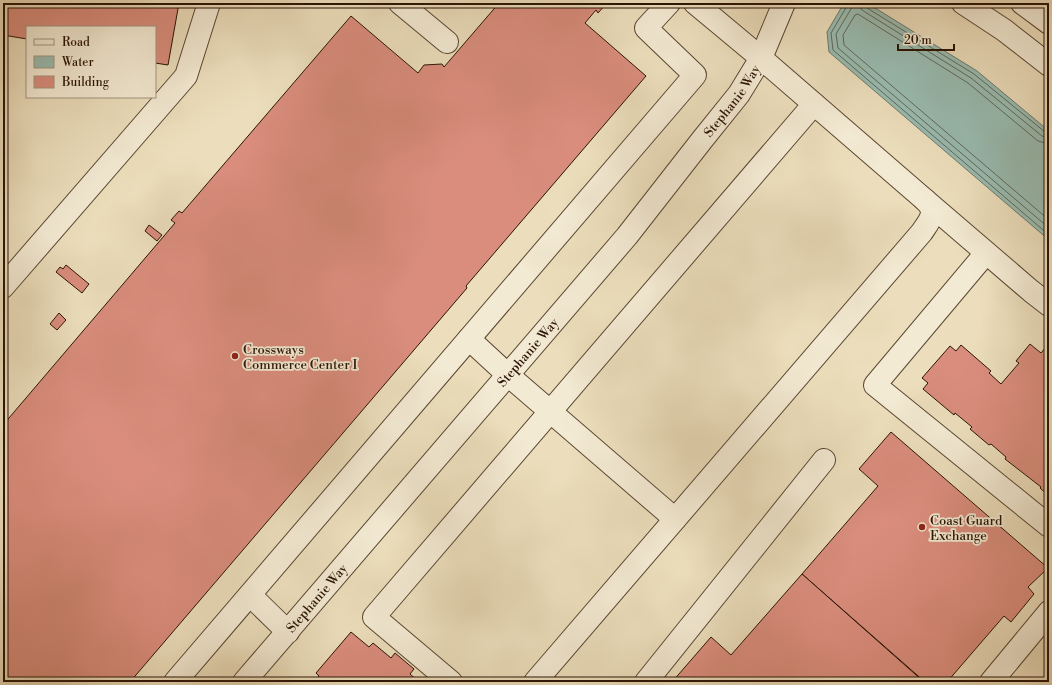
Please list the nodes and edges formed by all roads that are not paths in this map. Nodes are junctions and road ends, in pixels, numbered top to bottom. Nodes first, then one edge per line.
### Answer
1 (209, 3) edge
2 (400, 3) edge
3 (669, 3) edge
4 (695, 3) edge
5 (784, 3) edge
6 (963, 3) edge
7 (1022, 3) edge
8 (1049, 23) edge
9 (447, 42) dead end
10 (761, 58) junction
11 (1049, 65) edge
12 (814, 104) junction
13 (925, 200) junction
14 (986, 253) junction
15 (3, 287) edge
16 (1048, 307) edge
17 (469, 339) junction
18 (508, 375) junction
19 (550, 411) junction
20 (824, 460) dead end
21 (675, 519) junction
22 (1049, 526) edge
23 (250, 595) junction
24 (1049, 612) edge
25 (288, 632) junction
26 (175, 682) edge
27 (244, 682) edge
28 (451, 682) edge
29 (535, 682) edge
30 (646, 682) edge
31 (991, 682) edge

1 - 15 street
2 - 9 street
3 - 17 street
4 - 10 street
5 - 10 street, Stephanie Way
6 - 11 street
7 - 8 street
10 - 12 street
10 - 18 street, Stephanie Way
12 - 13 street
12 - 19 street
13 - 14 street
13 - 21 street
14 - 16 street
14 - 22 street
17 - 18 street
17 - 23 street
18 - 19 street
18 - 25 street, Stephanie Way
19 - 21 street
19 - 28 street
20 - 30 street
21 - 29 street
23 - 25 street
23 - 26 street
24 - 31 street
25 - 27 street, Stephanie Way

